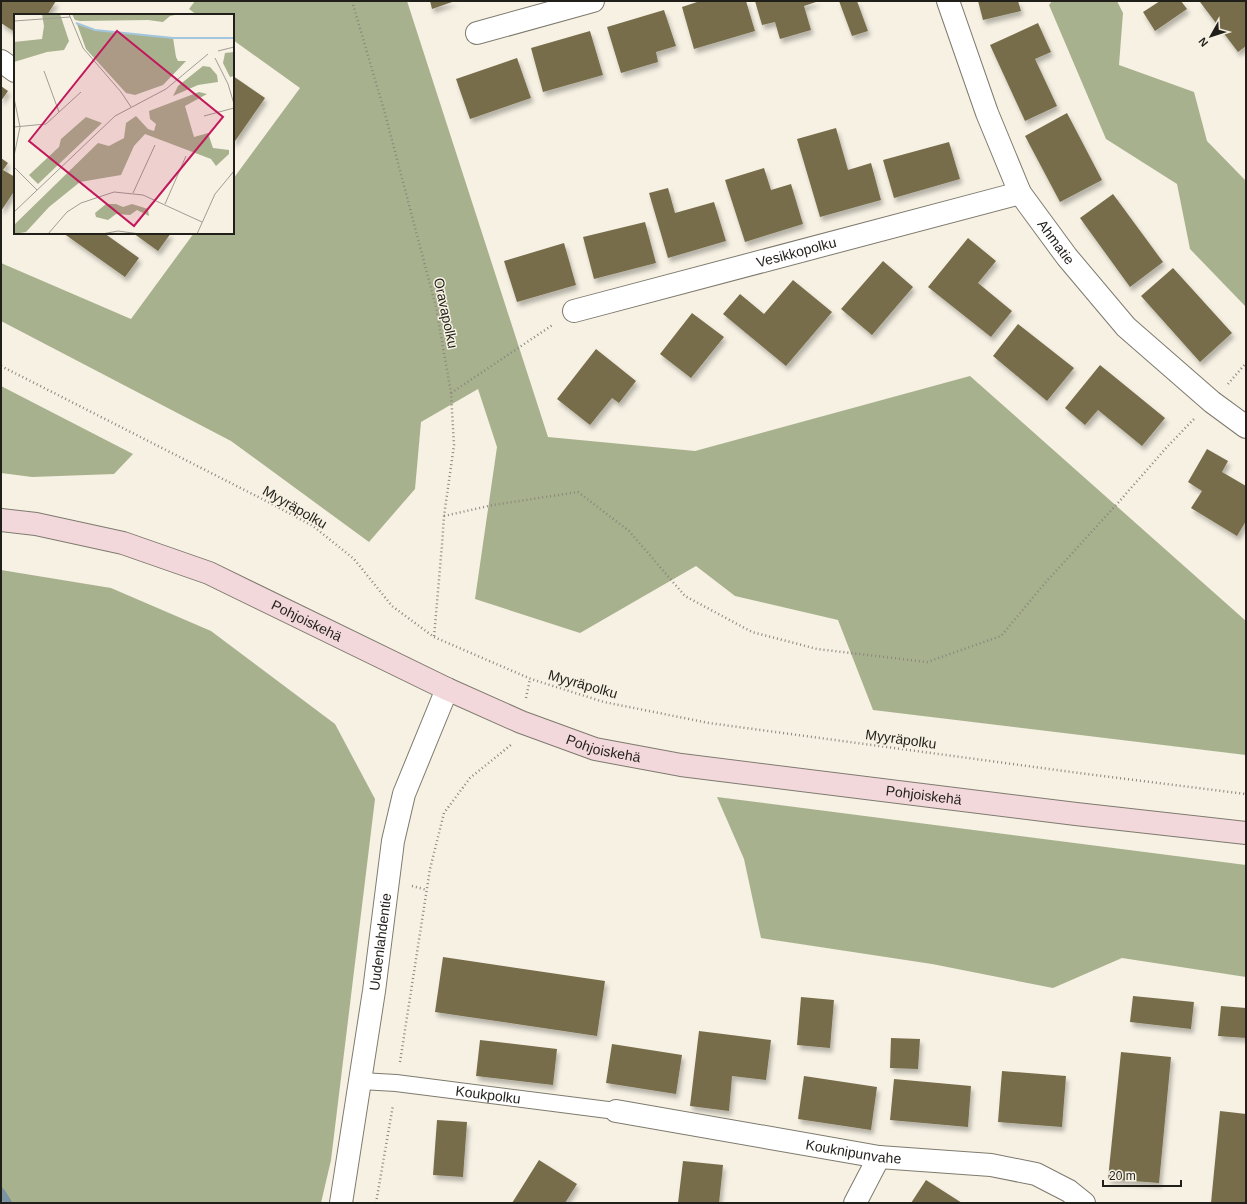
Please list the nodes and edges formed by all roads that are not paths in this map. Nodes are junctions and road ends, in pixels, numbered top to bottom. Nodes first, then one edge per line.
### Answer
1 (593, 1) edge
2 (948, 1) edge
3 (477, 33) dead end
4 (1, 61) edge
5 (14, 70) edge
6 (1020, 193) junction
7 (574, 311) road end
8 (1246, 427) edge
9 (1, 520) edge
10 (446, 689) junction
11 (1246, 833) edge
12 (360, 1080) junction
13 (616, 1111) joint
14 (879, 1157) junction
15 (341, 1203) edge
16 (855, 1203) edge
17 (1084, 1203) edge

1 - 3 street
2 - 6 street, Ahmatie
4 - 5 street
6 - 7 street, Vesikkopolku
6 - 8 street, Ahmatie
9 - 10 main road, Pohjoiskehä
10 - 11 main road, Pohjoiskehä
10 - 12 street, Uudenlahdentie
12 - 13 lane, Koukpolku
12 - 15 street, Uudenlahdentie
13 - 14 street, Kouknipunvahe
14 - 16 street
14 - 17 street, Kouknipunvahe

